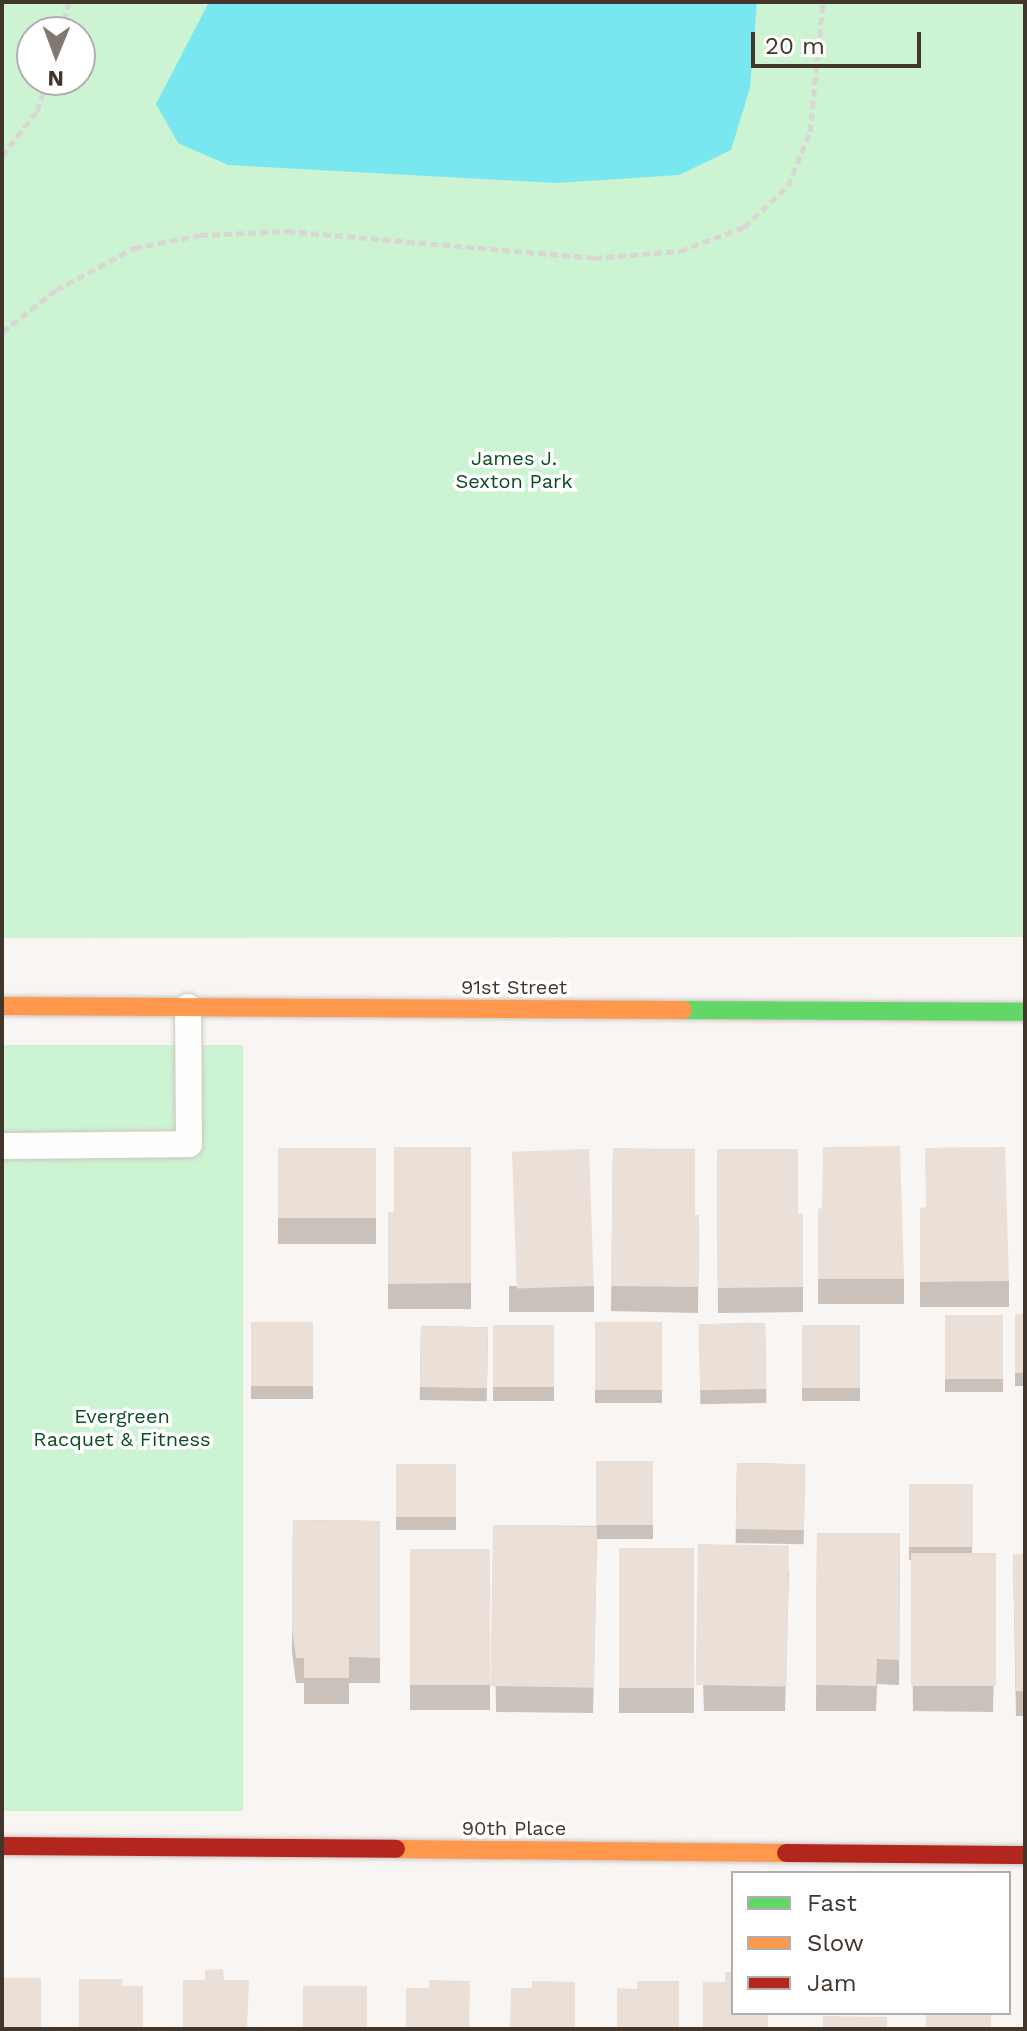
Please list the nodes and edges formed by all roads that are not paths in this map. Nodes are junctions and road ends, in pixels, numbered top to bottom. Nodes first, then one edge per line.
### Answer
1 (2, 1006) edge
2 (188, 1007) junction
3 (1025, 1012) edge
4 (2, 1146) edge
5 (2, 1846) edge
6 (1025, 1855) edge

1 - 2 street, 91st Street
2 - 3 street, 91st Street
2 - 4 lane
5 - 6 street, 90th Place

